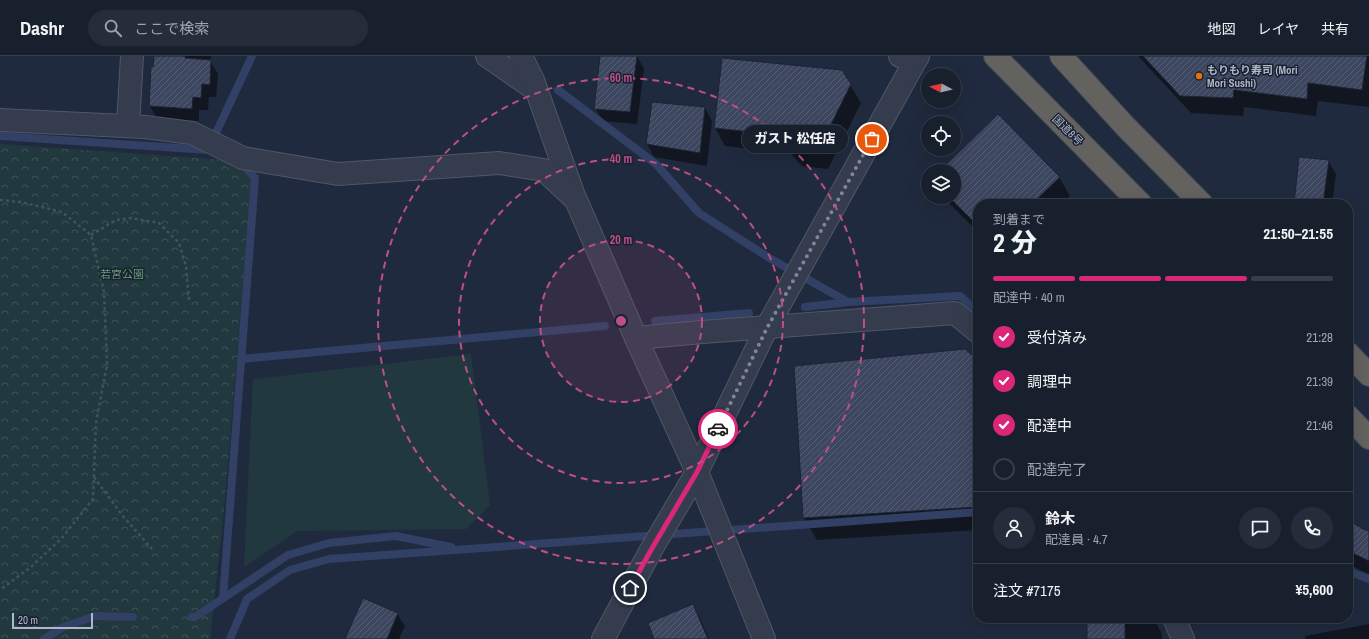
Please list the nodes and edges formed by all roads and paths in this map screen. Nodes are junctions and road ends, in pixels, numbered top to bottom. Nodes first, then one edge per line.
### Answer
1 (132, 56) edge
2 (487, 56) edge
3 (521, 56) edge
4 (995, 56) edge
5 (1061, 56) edge
6 (912, 57) edge
7 (536, 90) junction
8 (0, 120) edge
9 (128, 126) junction
10 (1136, 199) edge
11 (1197, 199) edge
12 (0, 200) edge
13 (576, 200) junction
14 (91, 235) junction
15 (190, 300) dead end
16 (767, 328) junction
17 (973, 328) edge
18 (636, 338) junction
19 (1353, 359) edge
20 (1369, 375) edge
21 (1353, 421) edge
22 (1369, 438) edge
23 (697, 472) junction
24 (94, 476) junction
25 (152, 549) dead end
26 (0, 590) edge
27 (1176, 623) edge
28 (603, 639) edge
29 (764, 639) edge
30 (1183, 639) edge

1 - 9 street
2 - 7 street
3 - 7 street
4 - 10 highway, 国道8号
5 - 11 highway
6 - 16 street
7 - 13 street
8 - 9 street
9 - 13 street
12 - 14 path
13 - 18 street
14 - 15 path
14 - 24 path
16 - 17 street
16 - 18 street
16 - 23 street
18 - 23 street
19 - 20 highway
21 - 22 highway
23 - 28 street
23 - 29 street
24 - 25 path
24 - 26 path
27 - 30 street

